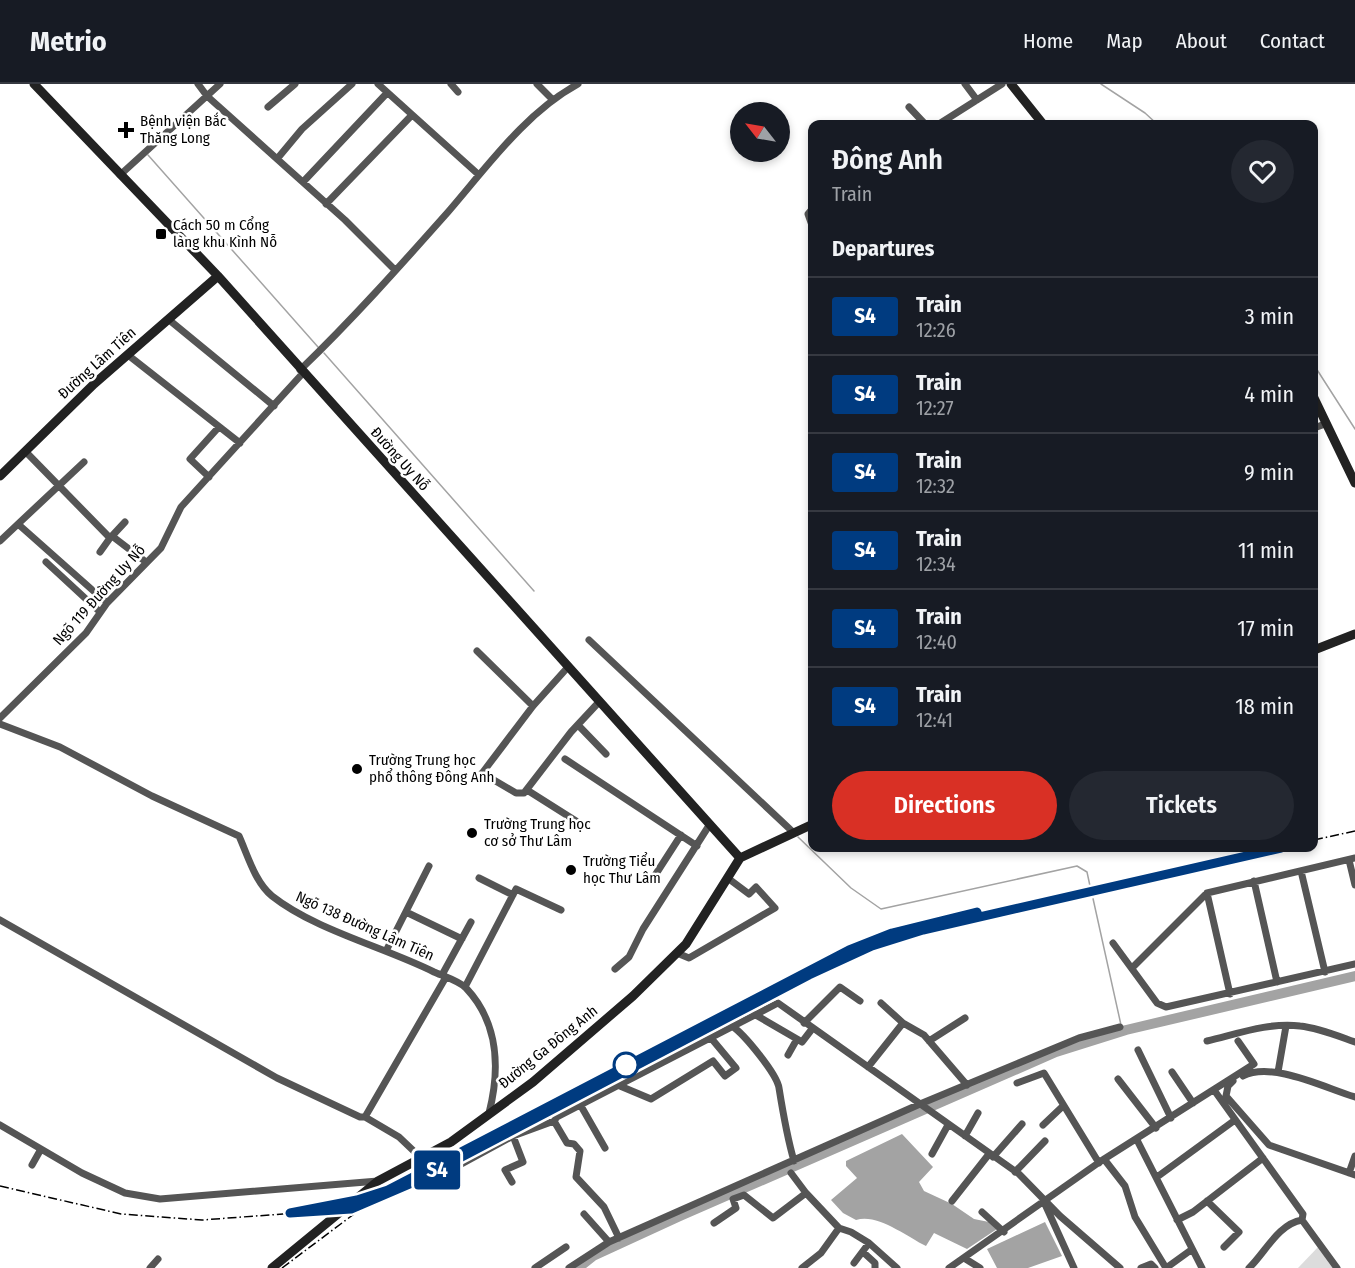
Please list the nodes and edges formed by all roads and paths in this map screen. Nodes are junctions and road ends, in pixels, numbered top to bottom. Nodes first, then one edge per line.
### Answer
1 (34, 84) edge
2 (198, 84) edge
3 (220, 84) edge
4 (352, 84) edge
5 (378, 84) edge
6 (451, 84) edge
7 (537, 84) edge
8 (578, 84) edge
9 (964, 84) edge
10 (1002, 84) edge
11 (1011, 84) edge
12 (292, 85) edge
13 (458, 92) dead end
14 (387, 93) junction
15 (207, 96) junction
16 (552, 99) junction
17 (977, 100) junction
18 (268, 107) dead end
19 (909, 107) dead end
20 (412, 115) junction
21 (921, 120) edge
22 (945, 120) edge
23 (1040, 120) edge
24 (277, 159) junction
25 (120, 175) junction
26 (479, 175) junction
27 (303, 182) junction
28 (326, 204) junction
29 (395, 270) junction
30 (218, 276) junction
31 (168, 319) junction
32 (128, 355) junction
33 (301, 372) junction
34 (274, 406) junction
35 (1318, 407) edge
36 (1325, 424) junction
37 (1318, 427) edge
38 (218, 428) junction
39 (240, 443) junction
40 (25, 452) junction
41 (84, 462) dead end
42 (0, 476) edge
43 (209, 477) junction
44 (1355, 483) edge
45 (60, 487) junction
46 (125, 522) dead end
47 (18, 524) junction
48 (111, 537) junction
49 (0, 541) edge
50 (100, 552) dead end
51 (46, 562) dead end
52 (146, 562) junction
53 (107, 603) junction
54 (100, 612) junction
55 (1355, 634) edge
56 (589, 640) dead end
57 (1318, 648) edge
58 (477, 651) dead end
59 (568, 667) junction
60 (599, 702) junction
61 (533, 706) junction
62 (0, 718) edge
63 (0, 724) edge
64 (578, 725) junction
65 (606, 754) dead end
66 (565, 759) dead end
67 (527, 790) junction
68 (576, 821) dead end
69 (710, 824) junction
70 (808, 826) edge
71 (794, 833) junction
72 (681, 835) junction
73 (698, 846) junction
74 (740, 858) junction
75 (1352, 859) edge
76 (429, 867) dead end
77 (1301, 871) junction
78 (479, 878) dead end
79 (729, 879) junction
80 (652, 880) dead end
81 (1254, 881) junction
82 (1355, 885) edge
83 (1207, 893) junction
84 (513, 895) junction
85 (561, 909) dead end
86 (406, 912) junction
87 (0, 920) edge
88 (471, 922) dead end
89 (462, 939) junction
90 (1113, 943) dead end
91 (386, 951) junction
92 (677, 953) junction
93 (1355, 964) edge
94 (1132, 968) junction
95 (615, 969) dead end
96 (1325, 972) junction
97 (444, 976) junction
98 (1277, 982) junction
99 (465, 987) junction
100 (1230, 994) junction
101 (860, 1000) dead end
102 (881, 1003) dead end
103 (753, 1014) junction
104 (965, 1018) dead end
105 (804, 1023) junction
106 (903, 1023) junction
107 (732, 1026) junction
108 (1286, 1026) junction
109 (1120, 1027) dead end
110 (812, 1029) junction
111 (711, 1038) junction
112 (797, 1039) junction
113 (929, 1041) junction
114 (1207, 1041) dead end
115 (1238, 1041) dead end
116 (1355, 1042) edge
117 (1138, 1050) dead end
118 (788, 1054) dead end
119 (868, 1067) junction
120 (1172, 1072) dead end
121 (1278, 1072) junction
122 (1118, 1079) dead end
123 (1017, 1083) dead end
124 (967, 1084) junction
125 (620, 1086) junction
126 (1214, 1090) junction
127 (1355, 1097) edge
128 (1193, 1103) junction
129 (920, 1104) junction
130 (581, 1106) junction
131 (1063, 1106) junction
132 (489, 1113) junction
133 (978, 1113) dead end
134 (365, 1117) junction
135 (1171, 1118) junction
136 (1235, 1120) junction
137 (554, 1121) junction
138 (1022, 1124) dead end
139 (0, 1125) edge
140 (948, 1125) junction
141 (1043, 1125) dead end
142 (1156, 1128) junction
143 (513, 1136) junction
144 (965, 1136) junction
145 (1137, 1140) junction
146 (1045, 1141) dead end
147 (605, 1148) dead end
148 (41, 1149) junction
149 (932, 1154) dead end
150 (991, 1155) junction
151 (1355, 1156) edge
152 (420, 1157) junction
153 (1263, 1158) junction
154 (794, 1161) junction
155 (1101, 1161) junction
156 (32, 1165) dead end
157 (1016, 1172) junction
158 (791, 1173) dead end
159 (1352, 1174) edge
160 (1157, 1177) junction
161 (432, 1180) dead end
162 (378, 1181) junction
163 (512, 1182) dead end
164 (806, 1193) junction
165 (1208, 1201) junction
166 (952, 1202) dead end
167 (1045, 1202) junction
168 (982, 1212) dead end
169 (584, 1214) dead end
170 (1177, 1220) junction
171 (1302, 1220) junction
172 (714, 1223) dead end
173 (839, 1228) junction
174 (1004, 1232) junction
175 (619, 1238) junction
176 (609, 1242) junction
177 (869, 1243) junction
178 (566, 1247) dead end
179 (1224, 1247) dead end
180 (1191, 1250) junction
181 (863, 1252) junction
182 (158, 1258) dead end
183 (964, 1258) junction
184 (854, 1263) dead end
185 (1335, 1267) edge
186 (150, 1268) edge
187 (272, 1268) edge
188 (535, 1268) edge
189 (569, 1268) edge
190 (802, 1268) edge
191 (875, 1268) edge
192 (897, 1268) edge
193 (949, 1268) edge
194 (980, 1268) edge
195 (1074, 1268) edge
196 (1120, 1268) edge
197 (1141, 1268) edge
198 (1155, 1268) edge
199 (1166, 1268) edge
200 (1202, 1268) edge
201 (1249, 1268) edge

1 - 25 street, Đường Uy Nỗ
2 - 15 street
3 - 15 street
4 - 24 street
5 - 14 street
6 - 13 street
7 - 16 street
8 - 16 street, Ngõ 119 Đường Uy Nỗ
9 - 17 street
10 - 17 street
11 - 23 street
12 - 18 street
14 - 20 street
14 - 27 street
15 - 24 street
15 - 25 street
16 - 26 street, Ngõ 119 Đường Uy Nỗ
17 - 22 street
19 - 21 street
20 - 26 street
20 - 28 street
24 - 27 street
25 - 30 street, Đường Uy Nỗ
26 - 29 street, Ngõ 119 Đường Uy Nỗ
27 - 28 street
28 - 29 street
29 - 33 street, Ngõ 119 Đường Uy Nỗ
30 - 31 street, Đường Lâm Tiên
30 - 33 street, Đường Uy Nỗ
31 - 32 street, Đường Lâm Tiên
31 - 34 street
32 - 38 street
32 - 40 street, Đường Lâm Tiên
33 - 34 street, Ngõ 119 Đường Uy Nỗ
33 - 59 street, Đường Uy Nỗ
34 - 39 street, Ngõ 119 Đường Uy Nỗ
35 - 36 street
36 - 37 street
36 - 44 street
38 - 39 street
38 - 43 street
39 - 43 street, Ngõ 119 Đường Uy Nỗ
40 - 42 street, Đường Lâm Tiên
40 - 45 street
41 - 45 street
43 - 52 street, Ngõ 119 Đường Uy Nỗ
45 - 47 street
45 - 48 street
46 - 48 street
47 - 49 street
47 - 53 street
48 - 50 street
48 - 52 street
51 - 54 street
52 - 53 street, Ngõ 119 Đường Uy Nỗ
53 - 54 street, Ngõ 119 Đường Uy Nỗ
54 - 62 street, Ngõ 119 Đường Uy Nỗ
55 - 57 street
56 - 71 street
58 - 61 street
59 - 60 street, Đường Uy Nỗ
59 - 61 street
60 - 64 street
60 - 69 street, Đường Uy Nỗ
61 - 67 street
63 - 91 street, Ngõ 138 Đường Lâm Tiên
64 - 65 street
64 - 67 street
66 - 72 street
67 - 68 street
69 - 73 street
69 - 74 street, Đường Uy Nỗ
70 - 71 street
71 - 74 street
72 - 73 street
72 - 80 street
73 - 95 street
74 - 79 street, Đường Ga Đông Anh
75 - 77 street
75 - 82 street
76 - 86 street
77 - 81 street
77 - 96 street
78 - 84 street
79 - 92 street, Đường Ga Đông Anh
79 - 92 street
81 - 83 street
81 - 98 street
83 - 94 street
83 - 100 street
84 - 85 street
84 - 99 street
86 - 89 street
86 - 91 street
87 - 134 street
88 - 89 street
89 - 97 street
90 - 94 street
91 - 97 street, Ngõ 138 Đường Lâm Tiên
92 - 132 street, Đường Ga Đông Anh
93 - 96 street
94 - 100 street
96 - 98 street
97 - 99 street, Ngõ 138 Đường Lâm Tiên
97 - 134 street
98 - 100 street
99 - 132 street
101 - 105 street
102 - 106 street
103 - 105 street
103 - 107 street
103 - 112 street
104 - 113 street
105 - 110 street
106 - 113 street
106 - 119 street
107 - 111 street
107 - 154 street
108 - 114 street
108 - 116 street
108 - 121 street
109 - 124 street
110 - 112 street
110 - 119 street
111 - 125 street
111 - 125 street
112 - 118 street
113 - 124 street
115 - 126 street
117 - 135 street
119 - 129 street
120 - 128 street
121 - 127 street
121 - 159 street
122 - 142 street
123 - 131 street
124 - 129 street
125 - 130 street
126 - 128 street
126 - 136 street
128 - 135 street
129 - 140 street
129 - 154 street
130 - 137 street
130 - 147 street
131 - 141 street
131 - 155 street
132 - 152 street, Đường Ga Đông Anh
133 - 144 street
134 - 152 street
135 - 142 street
136 - 153 street
136 - 160 street
137 - 143 street
137 - 175 street
138 - 150 street
139 - 148 street
140 - 144 street
140 - 149 street
142 - 145 street
143 - 161 street
143 - 163 street
144 - 150 street
145 - 155 street
145 - 160 street
146 - 157 street
148 - 156 street
148 - 162 street
150 - 157 street
150 - 166 street
151 - 159 street
152 - 162 street, Đường Ga Đông Anh
153 - 165 street
153 - 171 street
154 - 175 street
155 - 167 street
155 - 199 street
157 - 167 street
158 - 164 street
160 - 170 street
162 - 187 street, Đường Ga Đông Anh
164 - 172 street
164 - 173 street
165 - 170 street
165 - 179 street
167 - 174 street
167 - 195 street
167 - 196 street
168 - 174 street
169 - 176 street
170 - 180 street
171 - 185 street
171 - 201 street
173 - 177 street
173 - 190 street
174 - 183 street
175 - 176 street
176 - 189 street
177 - 181 street
177 - 192 street
178 - 188 street
180 - 199 street
180 - 200 street
181 - 184 street
181 - 191 street
182 - 186 street
183 - 193 street
183 - 194 street
197 - 198 street

